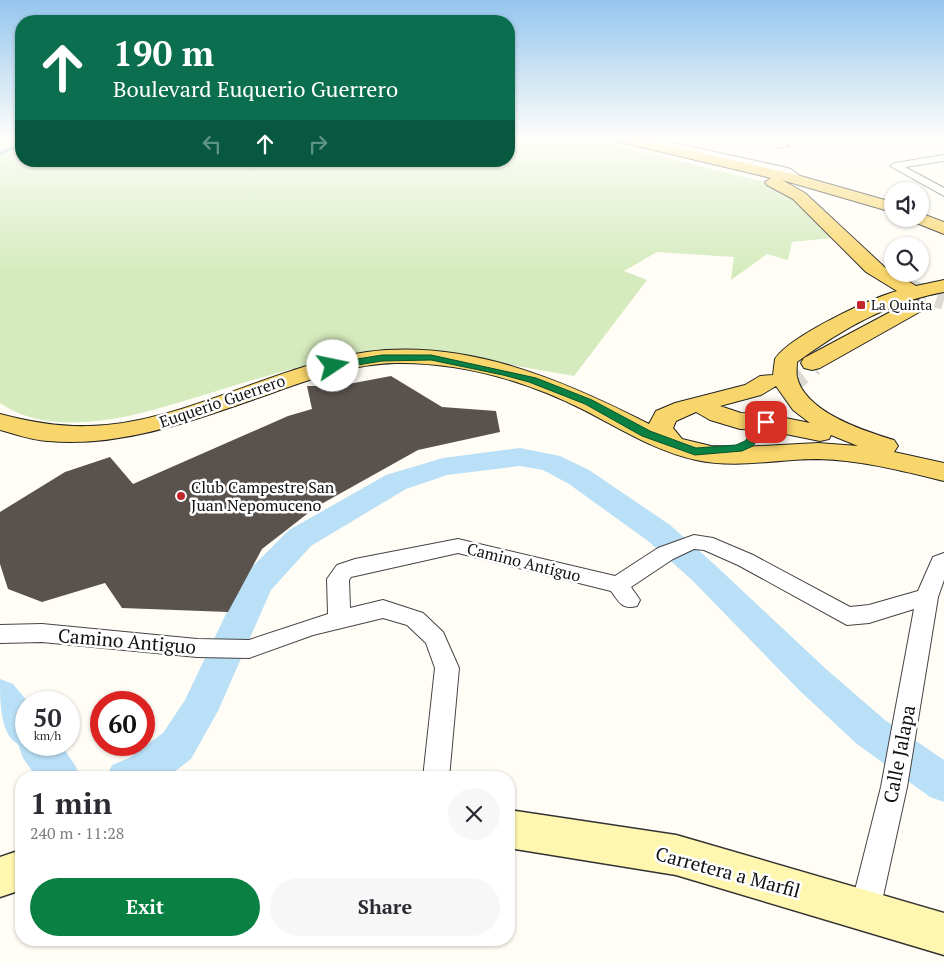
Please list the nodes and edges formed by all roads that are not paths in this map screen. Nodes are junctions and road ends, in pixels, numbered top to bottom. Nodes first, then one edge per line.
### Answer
1 (775, 183) edge
2 (811, 183) edge
3 (926, 183) edge
4 (944, 193) edge
5 (884, 205) edge
6 (929, 222) edge
7 (944, 229) edge
8 (944, 287) edge
9 (908, 289) tunnel mouth
10 (944, 295) edge
11 (772, 398) junction
12 (700, 405) junction
13 (0, 422) edge
14 (683, 448) junction
15 (884, 459) junction
16 (944, 463) edge
17 (944, 472) edge
18 (944, 561) edge
19 (928, 596) junction
20 (338, 620) junction
21 (0, 634) edge
22 (906, 726) joint
23 (437, 771) edge
24 (894, 787) joint
25 (515, 830) edge
26 (15, 872) edge
27 (0, 877) edge
28 (864, 910) junction
29 (944, 934) edge

1 - 9 main road
2 - 5 main road
3 - 4 street
6 - 7 main road
8 - 10 main road
8 - 16 main road
11 - 12 main road
11 - 12 main road
11 - 14 main road
11 - 15 main road
12 - 14 main road
13 - 14 main road, Euquerio Guerrero
14 - 15 main road
15 - 17 main road
18 - 19 street, Calle Jalapa
19 - 20 street, Camino Antiguo
19 - 22 street, Calle Jalapa
20 - 21 street, Camino Antiguo
20 - 23 street, Camino Antiguo
22 - 24 street, Calle Jalapa
24 - 28 street, Calle Jalapa
25 - 28 main road, Carretera a Marfil
26 - 27 main road
28 - 29 main road, Carretera a Marfil

